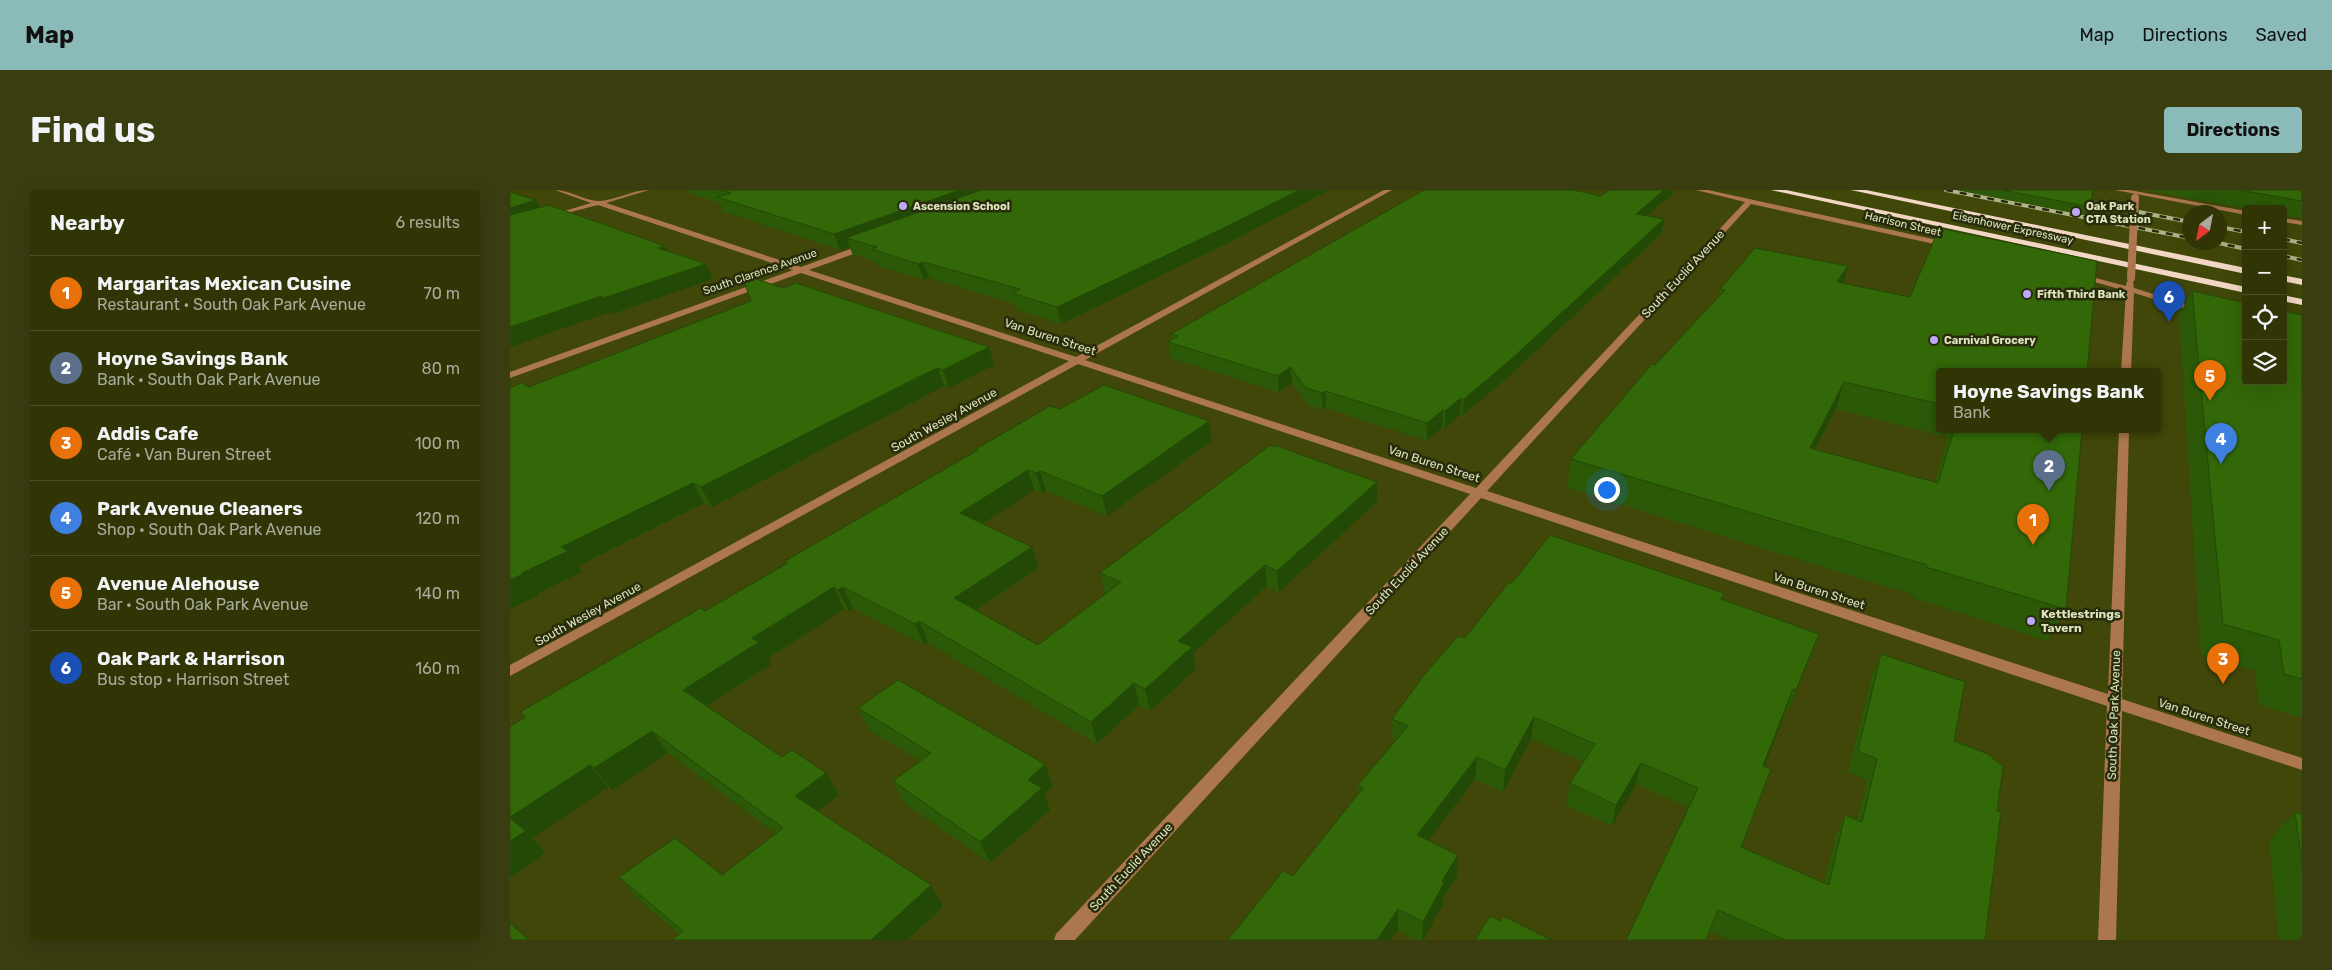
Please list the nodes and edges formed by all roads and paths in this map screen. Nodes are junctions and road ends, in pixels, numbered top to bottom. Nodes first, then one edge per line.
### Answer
1 (558, 190) edge
2 (646, 190) edge
3 (1389, 190) edge
4 (1700, 190) edge
5 (1776, 190) edge
6 (1855, 190) edge
7 (2118, 190) edge
8 (2135, 194) edge
9 (1750, 202) junction
10 (599, 203) junction
11 (2242, 212) edge
12 (545, 218) edge
13 (2287, 221) edge
14 (2302, 223) edge
15 (871, 244) edge
16 (1952, 246) edge
17 (2242, 269) edge
18 (800, 270) junction
19 (2068, 272) edge
20 (2287, 279) edge
21 (2302, 282) edge
22 (2242, 289) edge
23 (2130, 290) junction
24 (2287, 299) edge
25 (2302, 302) edge
26 (2211, 312) edge
27 (1077, 361) junction
28 (2126, 368) edge
29 (510, 375) edge
30 (2124, 433) edge
31 (1479, 493) junction
32 (510, 671) edge
33 (2114, 702) junction
34 (2302, 764) edge
35 (1063, 940) edge
36 (2107, 940) edge

1 - 10 street, Van Buren Street
2 - 10 street
3 - 27 street, South Wesley Avenue
4 - 9 street, Harrison Street
5 - 22 highway, Eisenhower Expressway
6 - 17 highway, Eisenhower Expressway
7 - 8 street
8 - 11 street
8 - 23 street, bridge
9 - 16 street, Harrison Street
9 - 31 street, South Euclid Avenue
10 - 12 street
10 - 18 street, Van Buren Street
13 - 14 street
15 - 18 street, South Clarence Avenue
18 - 27 street, Van Buren Street
18 - 29 street, South Clarence Avenue
19 - 23 street
20 - 21 highway
23 - 26 street
23 - 28 street
24 - 25 highway
27 - 31 street, Van Buren Street
27 - 32 street, South Wesley Avenue
30 - 33 street, South Oak Park Avenue
31 - 33 street, Van Buren Street
31 - 35 street, South Euclid Avenue
33 - 34 street, Van Buren Street
33 - 36 street, South Oak Park Avenue

